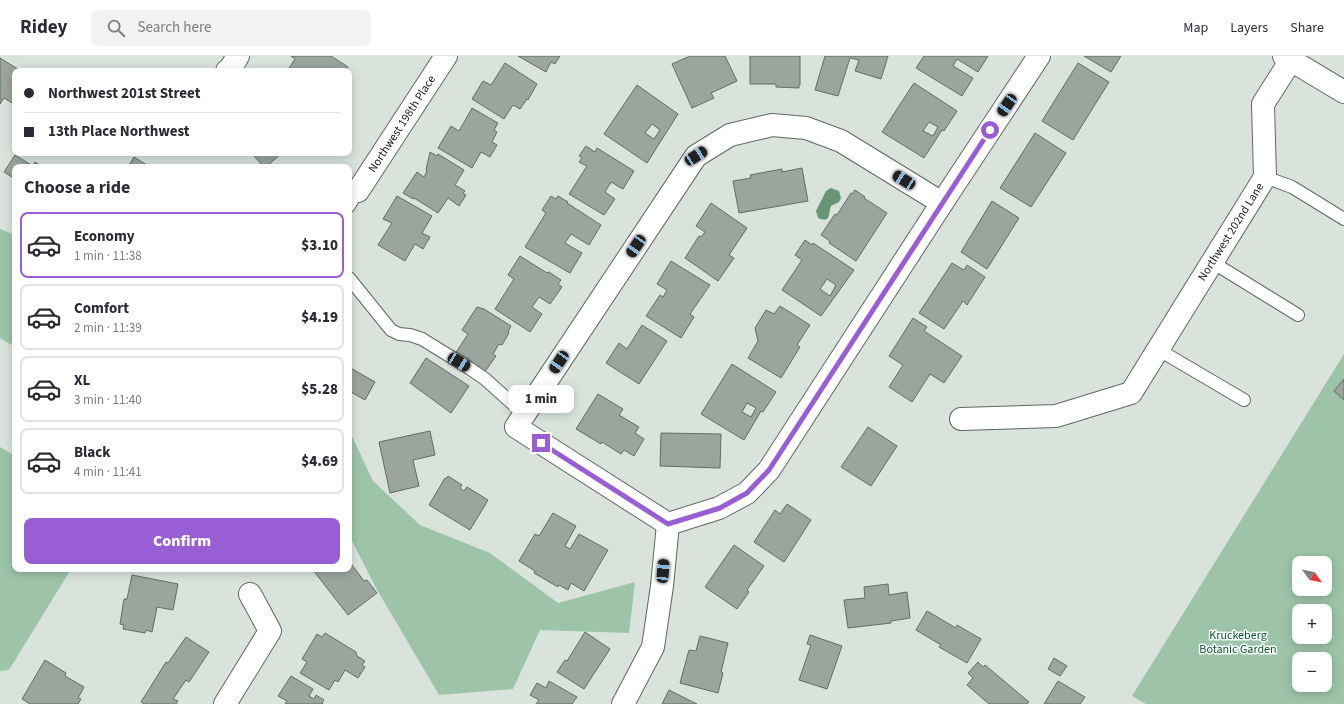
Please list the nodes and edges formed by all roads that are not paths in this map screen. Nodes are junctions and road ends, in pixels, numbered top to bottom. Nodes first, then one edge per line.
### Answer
1 (238, 56) edge
2 (446, 56) edge
3 (1039, 56) edge
4 (1287, 58) edge
5 (231, 68) edge
6 (1344, 92) edge
7 (1265, 176) junction
8 (354, 199) edge
9 (942, 203) junction
10 (1344, 219) edge
11 (1212, 262) junction
12 (352, 282) edge
13 (1298, 315) dead end
14 (1159, 350) junction
15 (1244, 400) dead end
16 (961, 419) dead end
17 (520, 420) junction
18 (668, 524) junction
19 (250, 594) dead end
20 (225, 704) edge
21 (623, 704) edge

1 - 5 street
2 - 8 street, Northwest 198th Place
3 - 9 street
4 - 6 street
4 - 7 street, Northwest 202nd Lane
7 - 10 lane
7 - 11 street, Northwest 202nd Lane
9 - 17 street
9 - 18 street
11 - 13 lane
11 - 14 street, Northwest 202nd Lane
12 - 17 lane
14 - 15 lane
14 - 16 street, Northwest 202nd Lane
17 - 18 street
18 - 21 street
19 - 20 street

